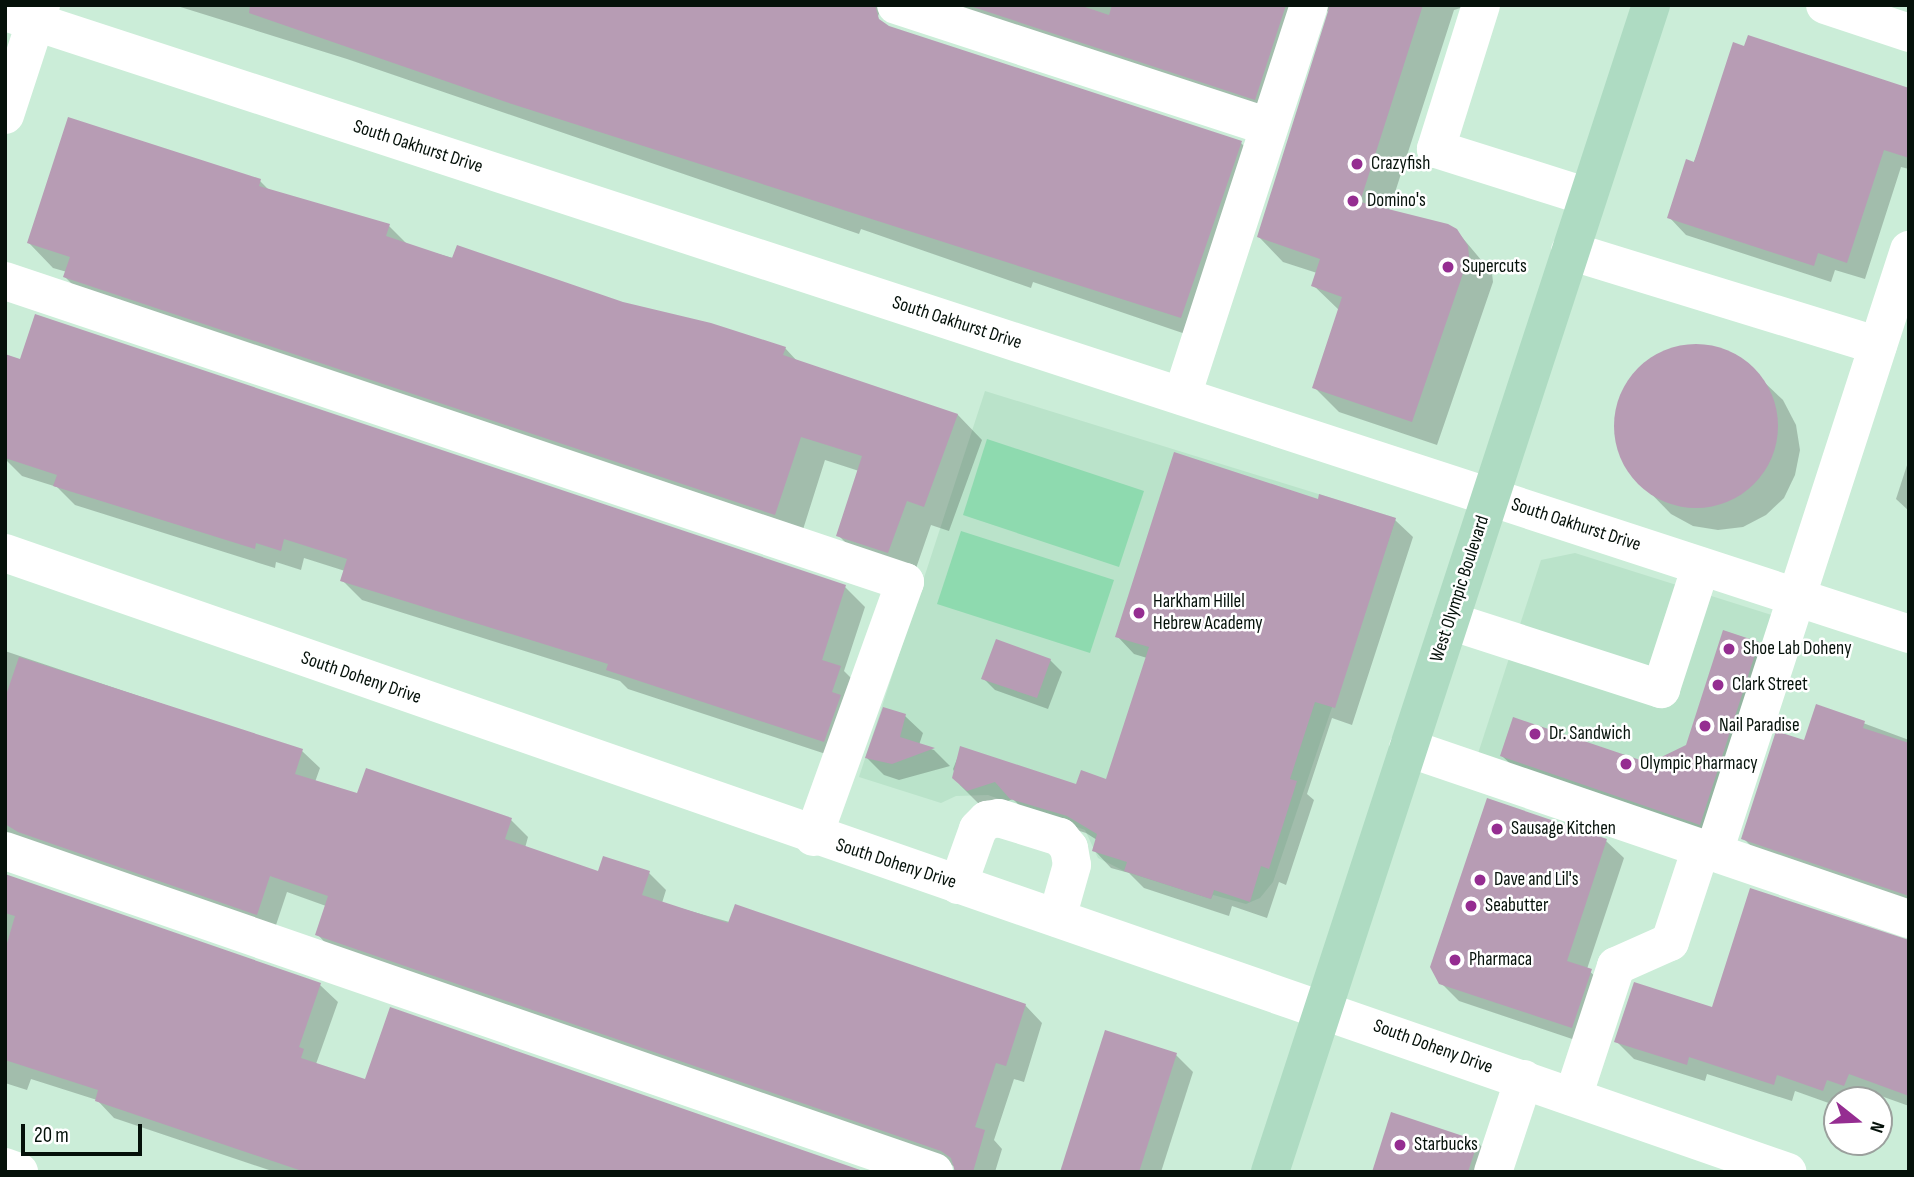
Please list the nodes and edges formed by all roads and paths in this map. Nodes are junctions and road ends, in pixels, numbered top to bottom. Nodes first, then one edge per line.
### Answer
1 (896, 5) edge
2 (1309, 5) edge
3 (1481, 5) edge
4 (1651, 5) edge
5 (1825, 5) edge
6 (27, 13) edge
7 (1909, 33) edge
8 (5, 115) edge
9 (1269, 127) junction
10 (1588, 197) junction
11 (1909, 250) edge
12 (1570, 251) junction
13 (5, 281) edge
14 (1890, 336) edge
15 (1182, 396) junction
16 (1490, 498) junction
17 (5, 553) edge
18 (1701, 566) junction
19 (1796, 597) junction
20 (1450, 621) junction
21 (1909, 634) edge
22 (1408, 748) junction
23 (813, 837) junction
24 (1708, 850) junction
25 (5, 851) edge
26 (958, 885) junction
27 (1057, 918) junction
28 (1909, 919) edge
29 (1324, 1007) junction
30 (1524, 1079) junction
31 (1573, 1097) junction
32 (5, 1167) edge
33 (929, 1171) edge
34 (19, 1172) edge
35 (1270, 1172) edge
36 (1493, 1172) edge
37 (1788, 1172) edge

1 - 9 street
2 - 9 street
3 - 10 street
4 - 10 main road, West Olympic Boulevard
5 - 7 street
6 - 8 street
6 - 15 street, South Oakhurst Drive
9 - 15 street
10 - 12 main road, West Olympic Boulevard
11 - 14 street
12 - 14 street
12 - 16 main road, West Olympic Boulevard
13 - 23 street
14 - 19 street
15 - 16 street, South Oakhurst Drive
16 - 18 street, South Oakhurst Drive
16 - 20 main road, West Olympic Boulevard
17 - 23 street, South Doheny Drive
18 - 19 street, South Oakhurst Drive
18 - 20 street
19 - 21 street, South Oakhurst Drive
19 - 24 street
20 - 22 main road, West Olympic Boulevard
22 - 24 street
22 - 29 main road, West Olympic Boulevard
23 - 26 street, South Doheny Drive
24 - 28 street
24 - 31 street
25 - 33 street
26 - 27 street, South Doheny Drive
26 - 27 street
27 - 29 street, South Doheny Drive
29 - 30 street, South Doheny Drive
29 - 35 main road, West Olympic Boulevard
30 - 31 street, South Doheny Drive
30 - 36 street
31 - 37 street, South Doheny Drive
32 - 34 street

